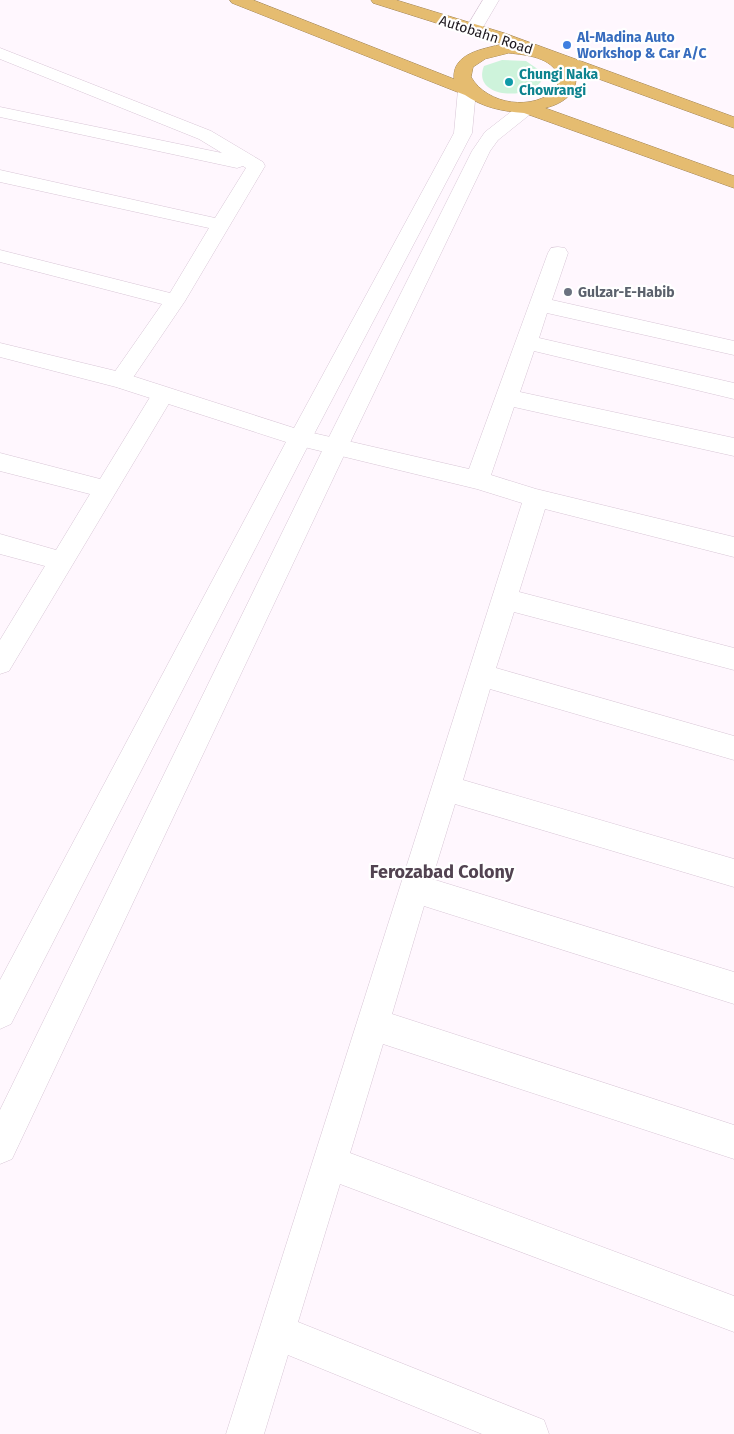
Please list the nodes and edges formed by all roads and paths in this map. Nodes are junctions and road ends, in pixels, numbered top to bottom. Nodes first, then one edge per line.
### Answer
1 (238, 0) edge
2 (379, 0) edge
3 (491, 0) edge
4 (473, 30) junction
5 (0, 53) edge
6 (543, 54) junction
7 (467, 90) junction
8 (527, 108) junction
9 (0, 112) edge
10 (734, 123) edge
11 (256, 166) junction
12 (0, 176) edge
13 (734, 182) edge
14 (221, 225) junction
15 (558, 253) dead end
16 (0, 256) edge
17 (175, 301) junction
18 (539, 304) junction
19 (526, 342) junction
20 (734, 348) edge
21 (0, 350) edge
22 (120, 380) junction
23 (734, 391) edge
24 (163, 395) junction
25 (506, 397) junction
26 (300, 438) junction
27 (336, 447) junction
28 (734, 447) edge
29 (0, 462) edge
30 (477, 480) junction
31 (104, 490) junction
32 (536, 498) junction
33 (0, 544) edge
34 (734, 547) edge
35 (61, 561) junction
36 (505, 599) junction
37 (3, 654) edge
38 (734, 659) edge
39 (481, 675) junction
40 (734, 748) edge
41 (446, 788) junction
42 (734, 873) edge
43 (414, 888) junction
44 (734, 988) edge
45 (0, 1013) edge
46 (372, 1024) junction
47 (734, 1142) edge
48 (0, 1147) edge
49 (330, 1164) junction
50 (734, 1314) edge
51 (277, 1332) junction
52 (245, 1434) edge
53 (530, 1434) edge

1 - 7 highway
2 - 4 highway, Autobahn Road
3 - 4 street
4 - 6 highway, Autobahn Road
5 - 11 street
6 - 7 highway
6 - 8 highway
6 - 10 highway, Autobahn Road
7 - 8 highway
7 - 26 street
8 - 13 highway
8 - 27 street
9 - 11 street
11 - 14 street
12 - 14 street
14 - 17 street
15 - 18 street
16 - 17 street
17 - 22 street
18 - 19 street
18 - 20 street
19 - 23 street
19 - 25 street
21 - 22 street
22 - 24 street
24 - 26 street
24 - 31 street
25 - 28 street
25 - 30 street
26 - 27 street
26 - 45 street
27 - 30 street
27 - 48 street
29 - 31 street
30 - 32 street
31 - 35 street
32 - 34 street
32 - 36 street
33 - 35 street
35 - 37 street
36 - 38 street
36 - 39 street
39 - 40 street
39 - 41 street
41 - 42 street
41 - 43 street
43 - 44 street
43 - 46 street
46 - 47 street
46 - 49 street
49 - 50 street
49 - 51 street
51 - 52 street
51 - 53 street

